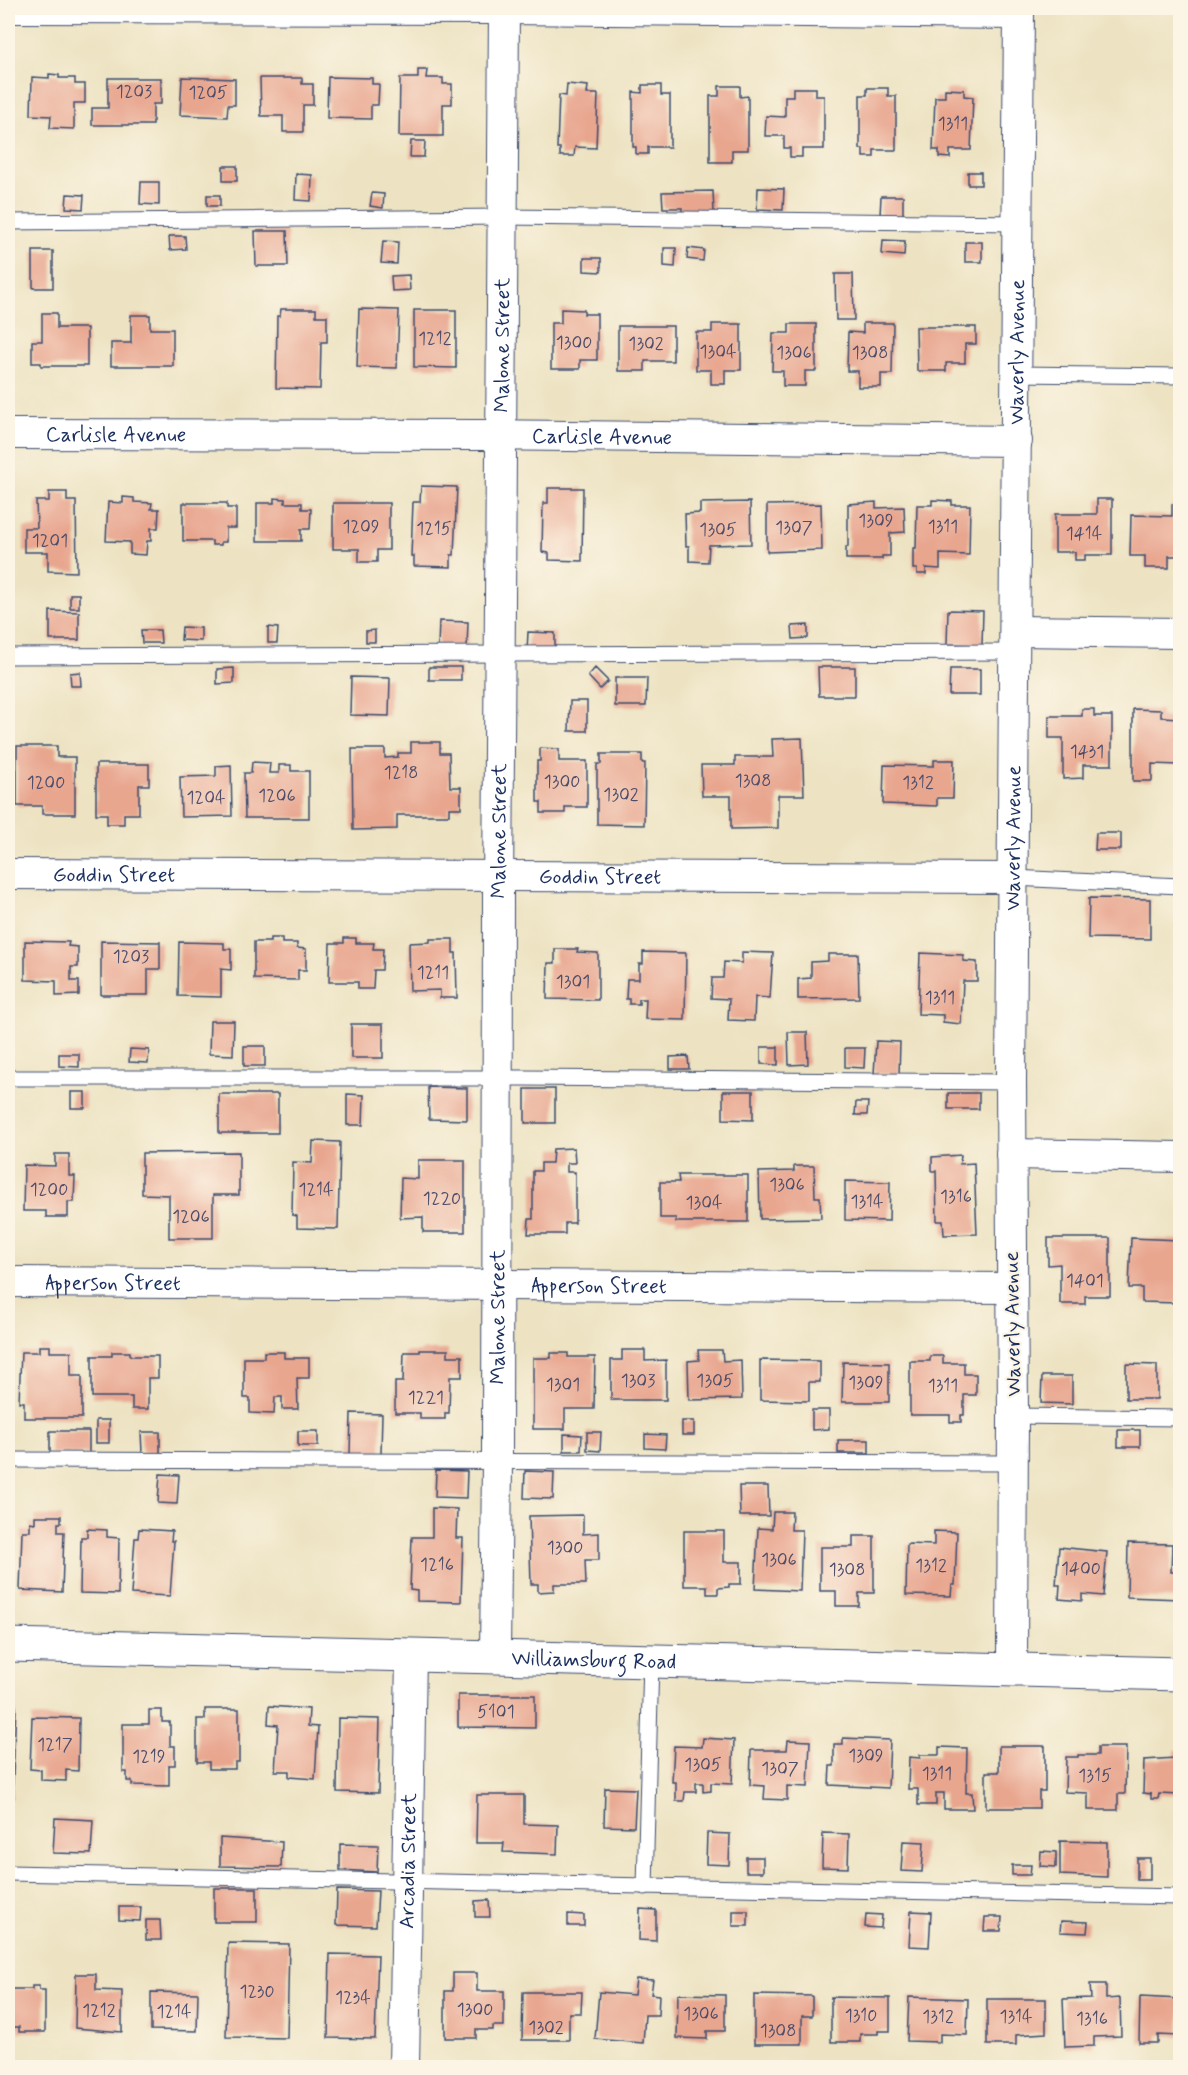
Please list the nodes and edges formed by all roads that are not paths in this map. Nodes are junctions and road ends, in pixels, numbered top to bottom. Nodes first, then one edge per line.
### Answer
1 (8, 8) edge
2 (504, 8) edge
3 (1019, 11) edge
4 (504, 217) junction
5 (8, 222) edge
6 (1019, 223) junction
7 (1017, 374) junction
8 (1180, 376) edge
9 (8, 434) edge
10 (502, 436) junction
11 (1017, 441) junction
12 (1180, 633) edge
13 (1015, 642) junction
14 (500, 654) junction
15 (8, 656) edge
16 (8, 873) edge
17 (498, 875) junction
18 (1013, 878) junction
19 (1180, 886) edge
20 (8, 1078) edge
21 (498, 1078) junction
22 (1011, 1082) junction
23 (1011, 1154) junction
24 (1180, 1157) edge
25 (8, 1282) edge
26 (498, 1286) junction
27 (1012, 1288) junction
28 (1013, 1416) junction
29 (1180, 1418) edge
30 (8, 1460) edge
31 (497, 1461) junction
32 (1013, 1463) junction
33 (8, 1645) edge
34 (411, 1655) junction
35 (495, 1656) junction
36 (651, 1660) junction
37 (1012, 1669) junction
38 (1180, 1674) edge
39 (8, 1873) edge
40 (407, 1882) junction
41 (645, 1887) junction
42 (1180, 1897) edge
43 (404, 2067) edge

1 - 2 street
2 - 3 street
2 - 4 street, Malone Street
3 - 6 street, Waverly Avenue
4 - 5 lane
4 - 6 lane
4 - 10 street, Malone Street
6 - 7 street, Waverly Avenue
7 - 8 lane
7 - 11 street, Waverly Avenue
9 - 10 street, Carlisle Avenue
10 - 11 street, Carlisle Avenue
10 - 14 street, Malone Street
11 - 13 street, Waverly Avenue
12 - 13 street
13 - 14 lane
13 - 18 street, Waverly Avenue
14 - 15 lane
14 - 17 street, Malone Street
16 - 17 street, Goddin Street
17 - 18 street, Goddin Street
17 - 21 street, Malone Street
18 - 19 lane
18 - 22 street, Waverly Avenue
20 - 21 lane
21 - 22 lane
21 - 26 street, Malone Street
22 - 23 street, Waverly Avenue
23 - 24 street
23 - 27 street, Waverly Avenue
25 - 26 street, Apperson Street
26 - 27 street, Apperson Street
26 - 31 street, Malone Street
27 - 28 street, Waverly Avenue
28 - 29 lane
28 - 32 street, Waverly Avenue
30 - 31 lane
31 - 32 lane
31 - 35 street, Malone Street
32 - 37 street, Waverly Avenue
33 - 34 main road, Williamsburg Road
34 - 35 main road, Williamsburg Road
34 - 40 street, Arcadia Street
35 - 36 main road, Williamsburg Road
36 - 37 main road, Williamsburg Road
36 - 41 lane
37 - 38 main road, Williamsburg Road
39 - 40 lane
40 - 41 lane
40 - 43 street, Arcadia Street
41 - 42 lane

